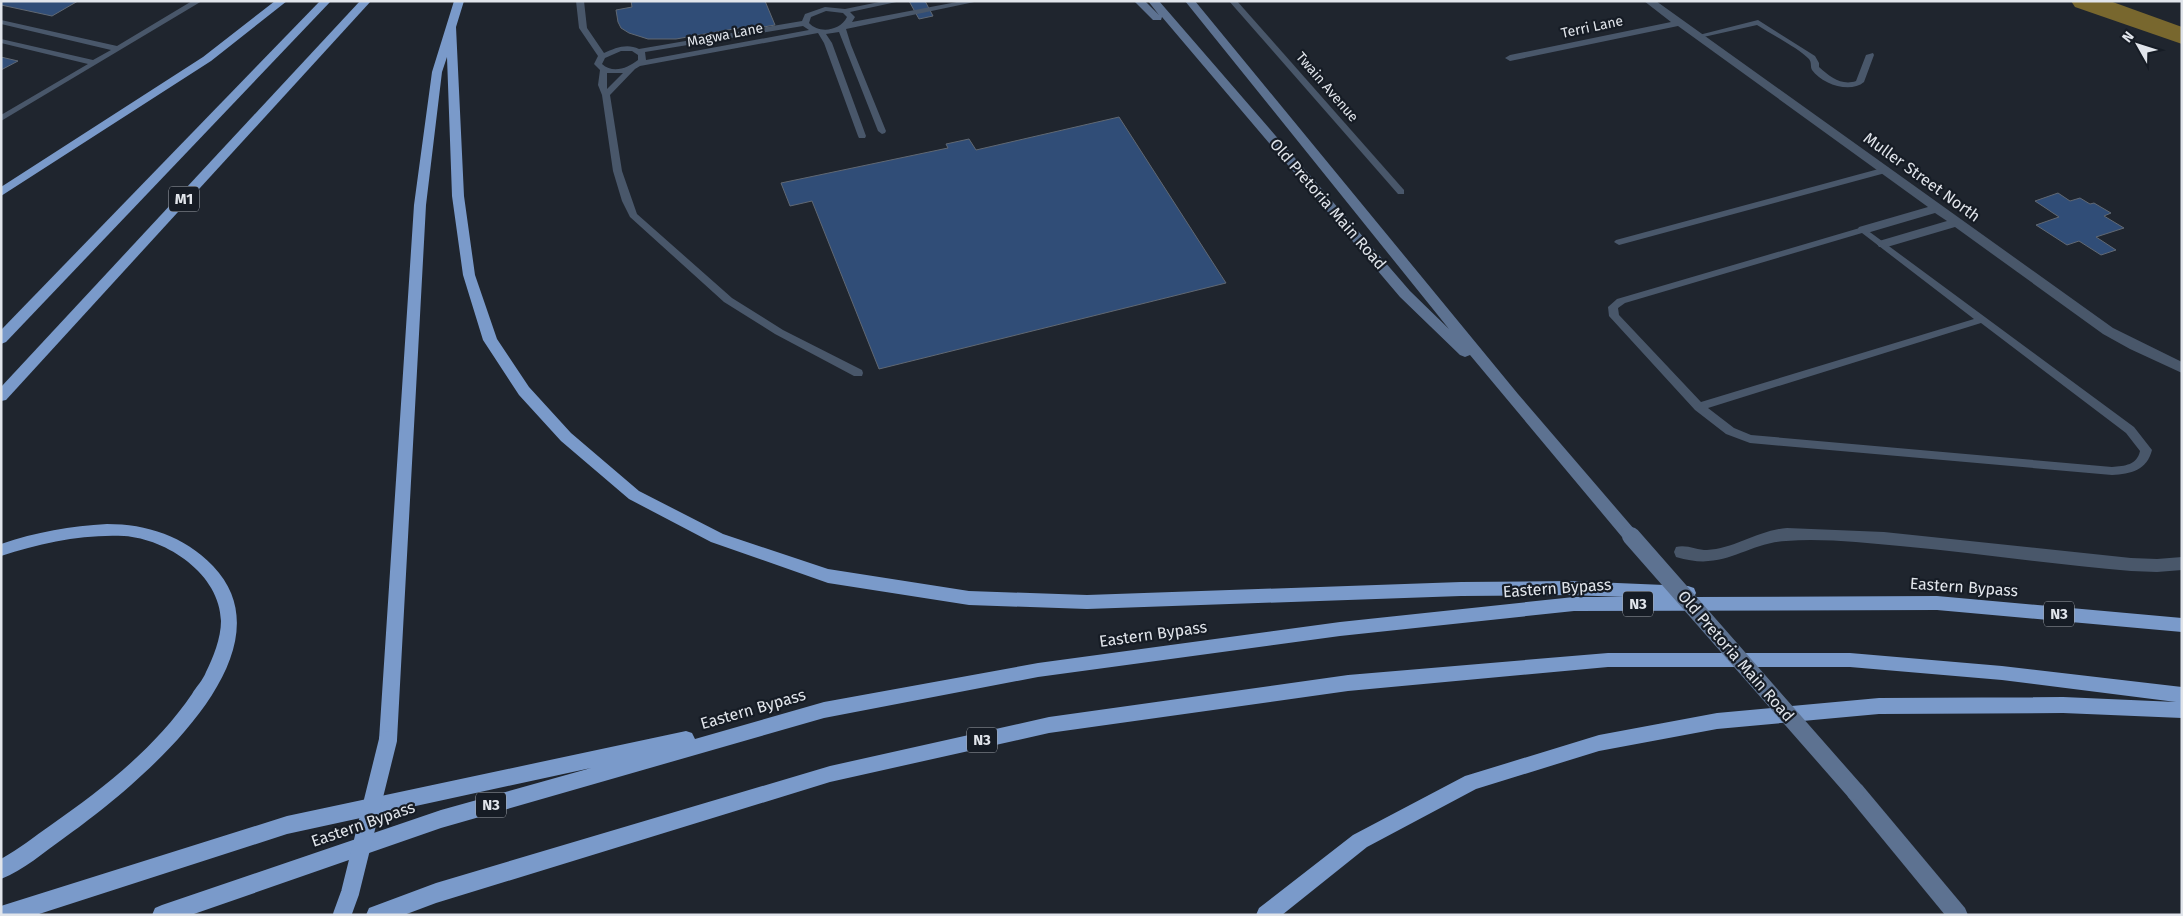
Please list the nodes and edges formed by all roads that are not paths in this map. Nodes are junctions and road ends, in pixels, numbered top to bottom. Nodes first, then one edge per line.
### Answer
1 (198, 1) edge
2 (282, 1) edge
3 (326, 1) edge
4 (366, 1) edge
5 (459, 1) edge
6 (580, 1) edge
7 (897, 1) edge
8 (975, 1) edge
9 (1138, 1) edge
10 (1153, 1) edge
11 (1190, 1) edge
12 (1233, 1) edge
13 (1649, 1) edge
14 (825, 5) edge
15 (845, 11) junction
16 (1, 22) edge
17 (805, 22) junction
18 (1679, 23) junction
19 (451, 26) junction
20 (845, 26) junction
21 (818, 31) junction
22 (1698, 36) junction
23 (68, 38) junction
24 (1, 41) edge
25 (592, 42) junction
26 (119, 49) junction
27 (620, 49) junction
28 (43, 51) junction
29 (639, 51) junction
30 (1199, 55) junction
31 (1870, 55) dead end
32 (602, 56) junction
33 (1510, 58) dead end
34 (95, 63) junction
35 (635, 66) junction
36 (604, 70) junction
37 (858, 74) junction
38 (840, 77) junction
39 (606, 94) junction
40 (1, 118) edge
41 (882, 131) dead end
42 (862, 136) dead end
43 (1886, 170) junction
44 (1, 192) edge
45 (1401, 192) dead end
46 (1939, 208) junction
47 (1958, 222) junction
48 (1863, 230) junction
49 (1619, 242) dead end
50 (1883, 244) junction
51 (1982, 320) junction
52 (1, 339) edge
53 (2182, 368) edge
54 (858, 373) dead end
55 (1, 396) edge
56 (1514, 398) junction
57 (1699, 407) junction
58 (1, 550) edge
59 (1682, 552) dead end
60 (2182, 563) edge
61 (1936, 603) junction
62 (2182, 625) edge
63 (2182, 694) edge
64 (824, 710) junction
65 (2182, 710) edge
66 (1, 870) edge
67 (4, 915) edge
68 (162, 915) edge
69 (342, 915) edge
70 (376, 915) edge
71 (1266, 915) edge
72 (1958, 915) edge

1 - 26 lane
2 - 44 highway
3 - 52 highway, M1
4 - 55 highway, M1
5 - 19 highway
6 - 25 lane
7 - 15 lane
8 - 20 lane, Magwa Lane
9 - 30 main road
10 - 30 main road, Old Pretoria Main Road
11 - 56 main road, Old Pretoria Main Road
12 - 45 lane, Twain Avenue
13 - 18 street, Muller Street North
14 - 15 lane
14 - 17 lane
15 - 20 lane
16 - 23 lane
17 - 21 lane
17 - 29 lane, Magwa Lane
18 - 22 street, Muller Street North
18 - 33 street, Terri Lane
19 - 61 highway
19 - 69 highway, bridge
20 - 21 lane, Magwa Lane
20 - 37 lane
21 - 35 lane, Magwa Lane
21 - 38 lane
22 - 31 lane
22 - 43 street, Muller Street North
23 - 26 lane
23 - 28 lane
24 - 28 lane
25 - 27 lane, Magwa Lane
25 - 32 lane
26 - 34 lane
27 - 29 lane, Magwa Lane
27 - 32 lane
28 - 34 lane
29 - 35 lane
30 - 56 main road, Old Pretoria Main Road
32 - 36 lane
34 - 40 lane
35 - 36 lane, Magwa Lane
35 - 39 lane
36 - 39 lane
37 - 38 lane
37 - 41 lane
38 - 42 lane
39 - 54 lane
43 - 46 street, Muller Street North
43 - 49 lane
46 - 47 street, Muller Street North
46 - 48 street
47 - 50 street
47 - 53 street, Muller Street North
48 - 50 lane
48 - 57 lane
50 - 51 lane
51 - 57 lane
51 - 57 lane
56 - 72 main road, Old Pretoria Main Road, bridge
58 - 66 highway
59 - 60 street
61 - 62 highway, Eastern Bypass / N3
61 - 64 highway, Eastern Bypass / N3
63 - 70 highway, N3
64 - 67 highway
64 - 68 highway, Eastern Bypass / N3
65 - 71 highway

